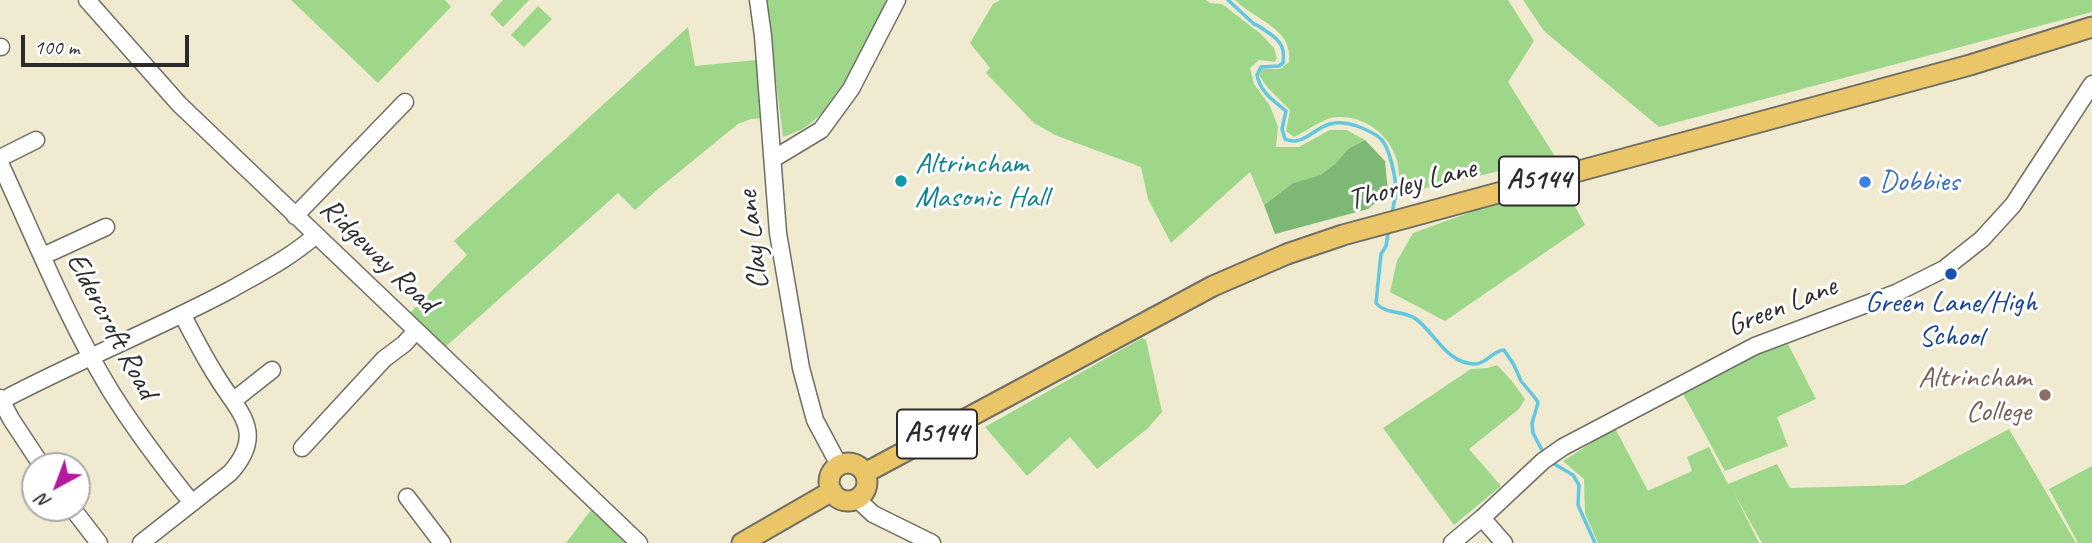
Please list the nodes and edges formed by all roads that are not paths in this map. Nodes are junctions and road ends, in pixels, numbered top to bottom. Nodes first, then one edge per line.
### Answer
1 (87, 0) edge
2 (758, 0) edge
3 (897, 0) edge
4 (2092, 27) edge
5 (2092, 84) edge
6 (405, 102) dead end
7 (38, 139) dead end
8 (0, 158) edge
9 (773, 159) junction
10 (0, 163) edge
11 (295, 216) junction
12 (108, 227) dead end
13 (316, 235) junction
14 (43, 256) junction
15 (182, 314) junction
16 (416, 331) junction
17 (91, 355) junction
18 (273, 370) dead end
19 (1, 400) edge
20 (234, 400) junction
21 (302, 448) dead end
22 (33, 452) edge
23 (839, 465) junction
24 (865, 473) junction
25 (832, 491) junction
26 (406, 496) dead end
27 (857, 499) junction
28 (192, 503) junction
29 (1482, 518) junction
30 (83, 522) edge
31 (99, 543) edge
32 (141, 543) edge
33 (442, 543) edge
34 (639, 543) edge
35 (742, 543) edge
36 (932, 543) edge
37 (1452, 543) edge
38 (1504, 543) edge

1 - 11 street, Ridgeway Road
2 - 9 street, Clay Lane
3 - 9 street
4 - 24 main road, Thorley Lane / A5144
5 - 29 street, Green Lane
6 - 11 street
7 - 8 street
9 - 23 street, Clay Lane
10 - 14 street, Eldercroft Road
11 - 13 street, Ridgeway Road
12 - 14 street
13 - 15 street
13 - 16 street, Ridgeway Road
14 - 17 street, Eldercroft Road
15 - 17 street
15 - 20 street
16 - 21 street
16 - 34 street, Ridgeway Road
17 - 19 street
17 - 28 street, Eldercroft Road
18 - 20 street
19 - 22 street
20 - 28 street
23 - 24 main road, A5144
23 - 25 main road
24 - 27 main road, A5144
25 - 27 main road
25 - 35 main road
26 - 33 street
27 - 36 street
28 - 32 street
29 - 37 street, Green Lane
29 - 38 street
30 - 31 street

